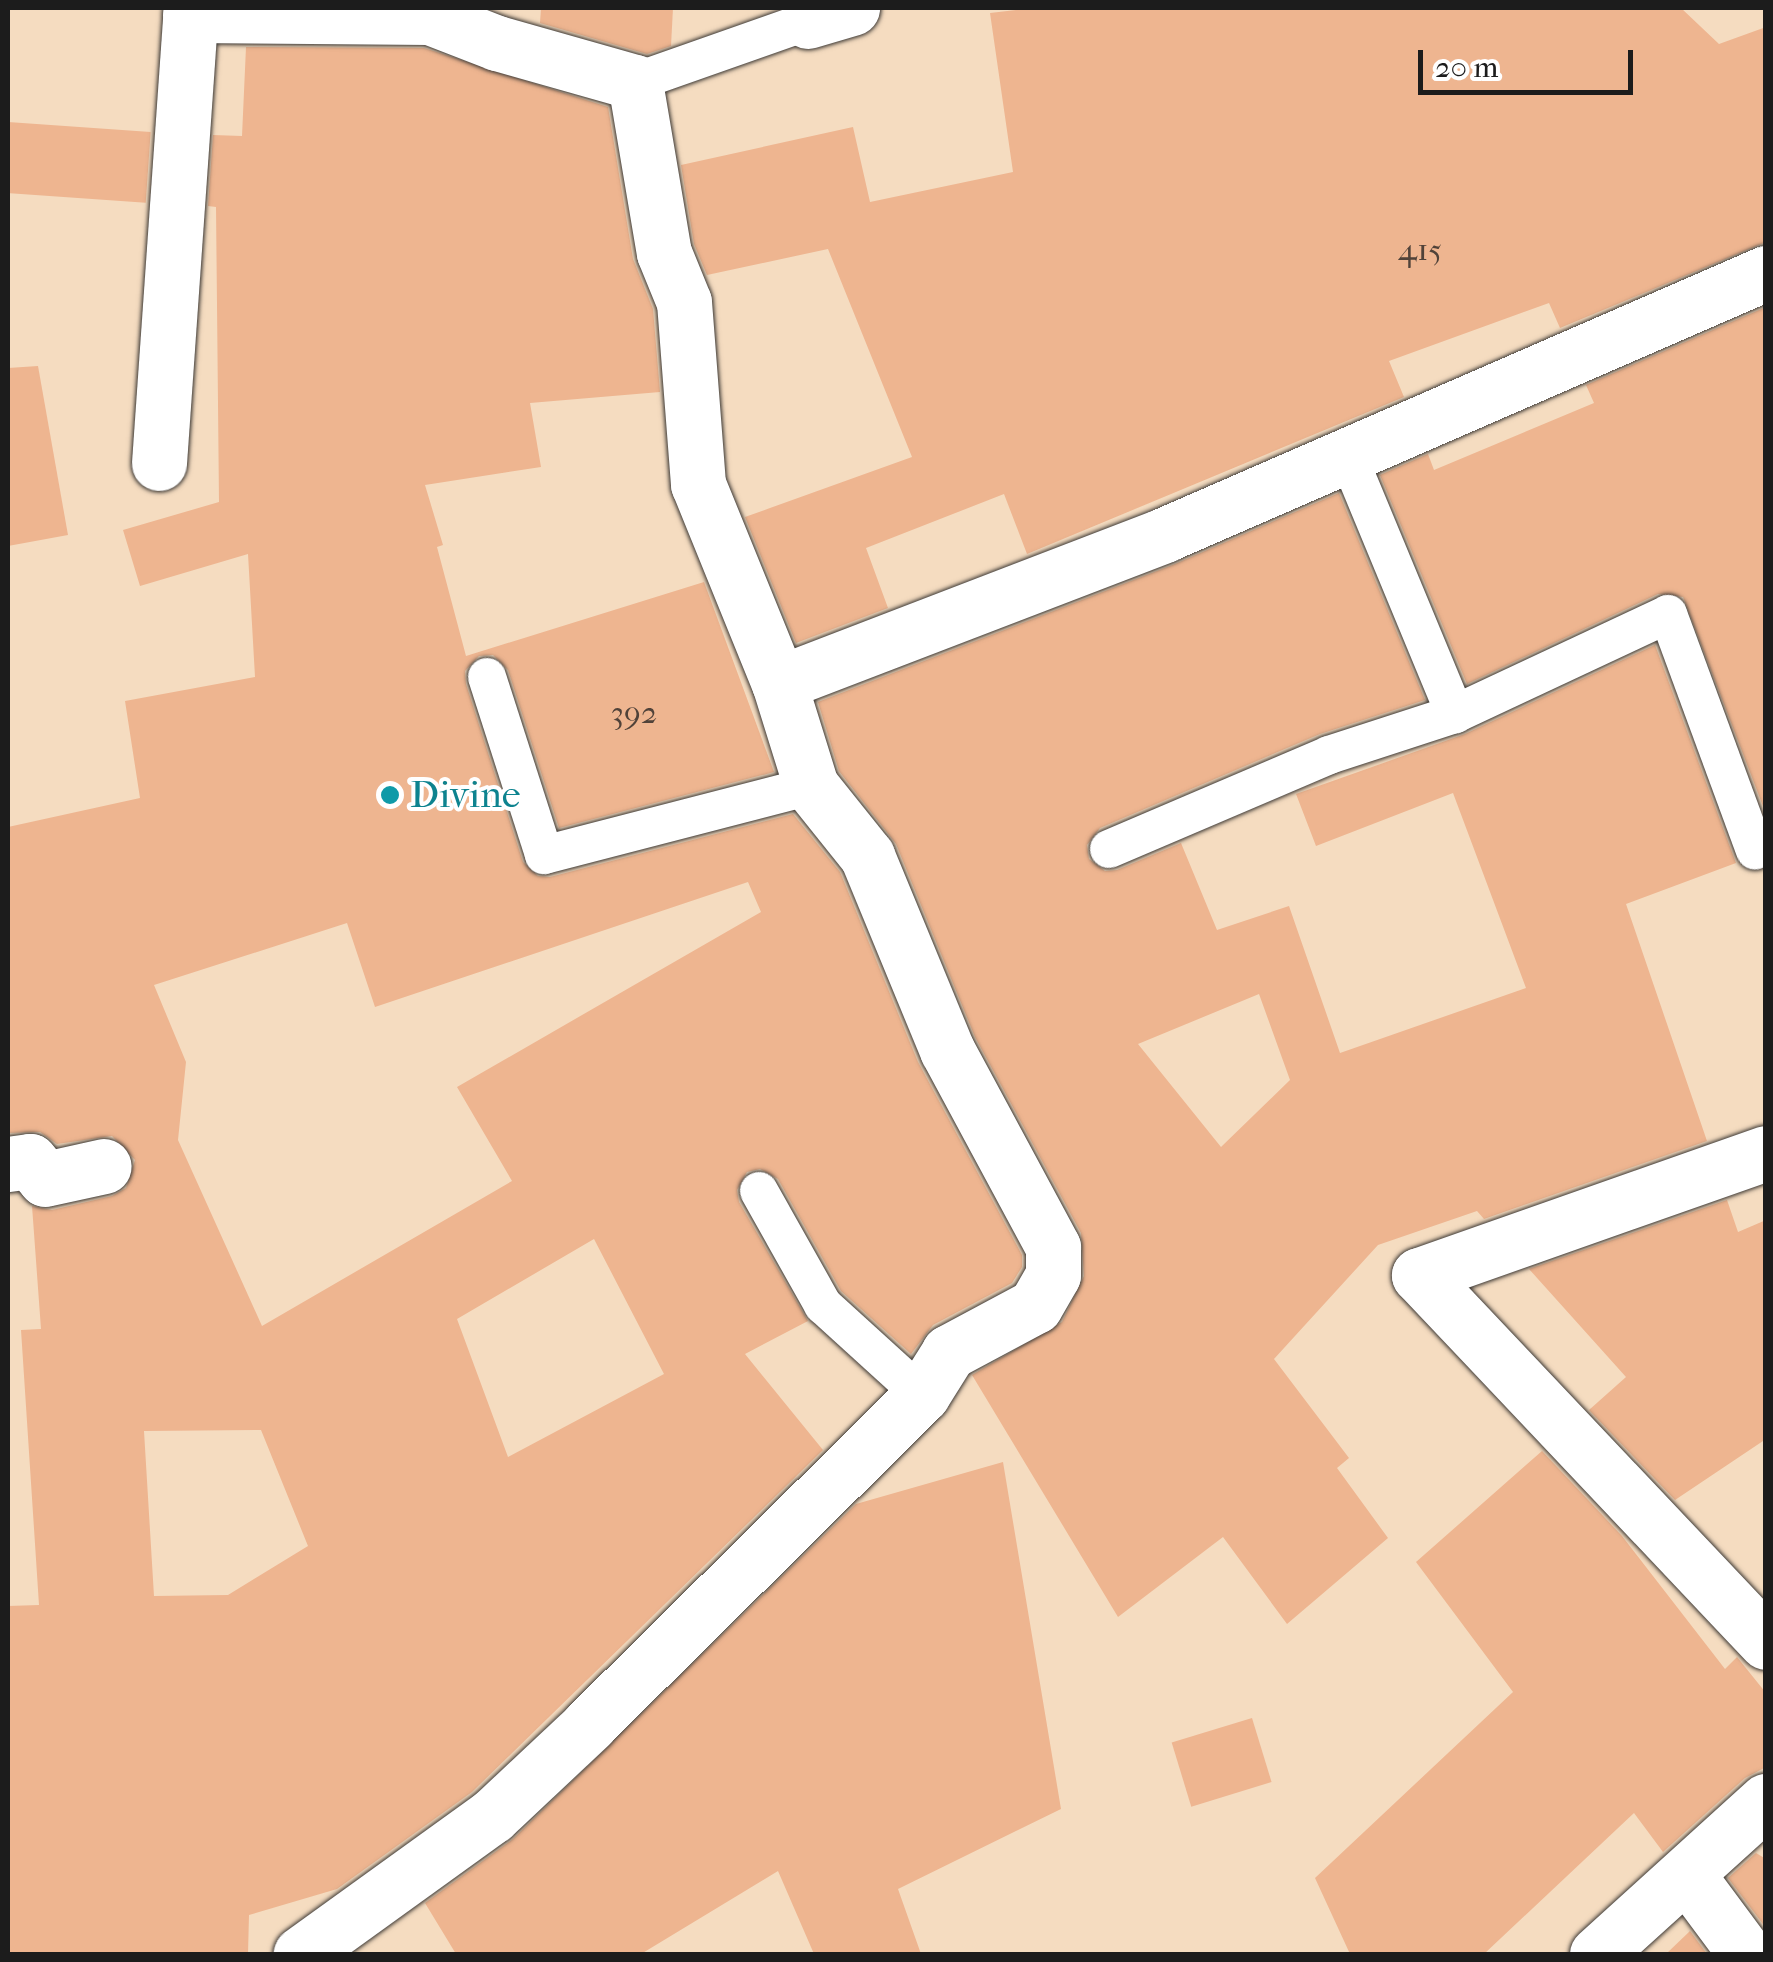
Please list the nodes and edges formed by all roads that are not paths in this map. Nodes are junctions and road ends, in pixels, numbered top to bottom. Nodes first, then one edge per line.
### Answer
1 (830, 14) edge
2 (636, 82) junction
3 (1766, 273) edge
4 (1346, 451) junction
5 (159, 463) dead end
6 (487, 677) dead end
7 (780, 683) junction
8 (1455, 714) junction
9 (812, 786) junction
10 (1110, 849) dead end
11 (1755, 852) dead end
12 (1766, 1153) edge
13 (8, 1164) edge
14 (104, 1166) dead end
15 (758, 1191) dead end
16 (922, 1396) junction
17 (1766, 1642) edge
18 (1766, 1801) edge
19 (1688, 1876) junction
20 (302, 1954) edge
21 (1597, 1954) edge
22 (1746, 1954) edge

1 - 2 lane
2 - 5 street
2 - 7 street
3 - 4 street
4 - 7 street
4 - 8 lane
6 - 9 lane
7 - 9 street
8 - 10 lane
8 - 11 lane
9 - 16 street
12 - 17 street
13 - 14 street
15 - 16 lane
16 - 20 street
18 - 19 street
19 - 21 street
19 - 22 street

